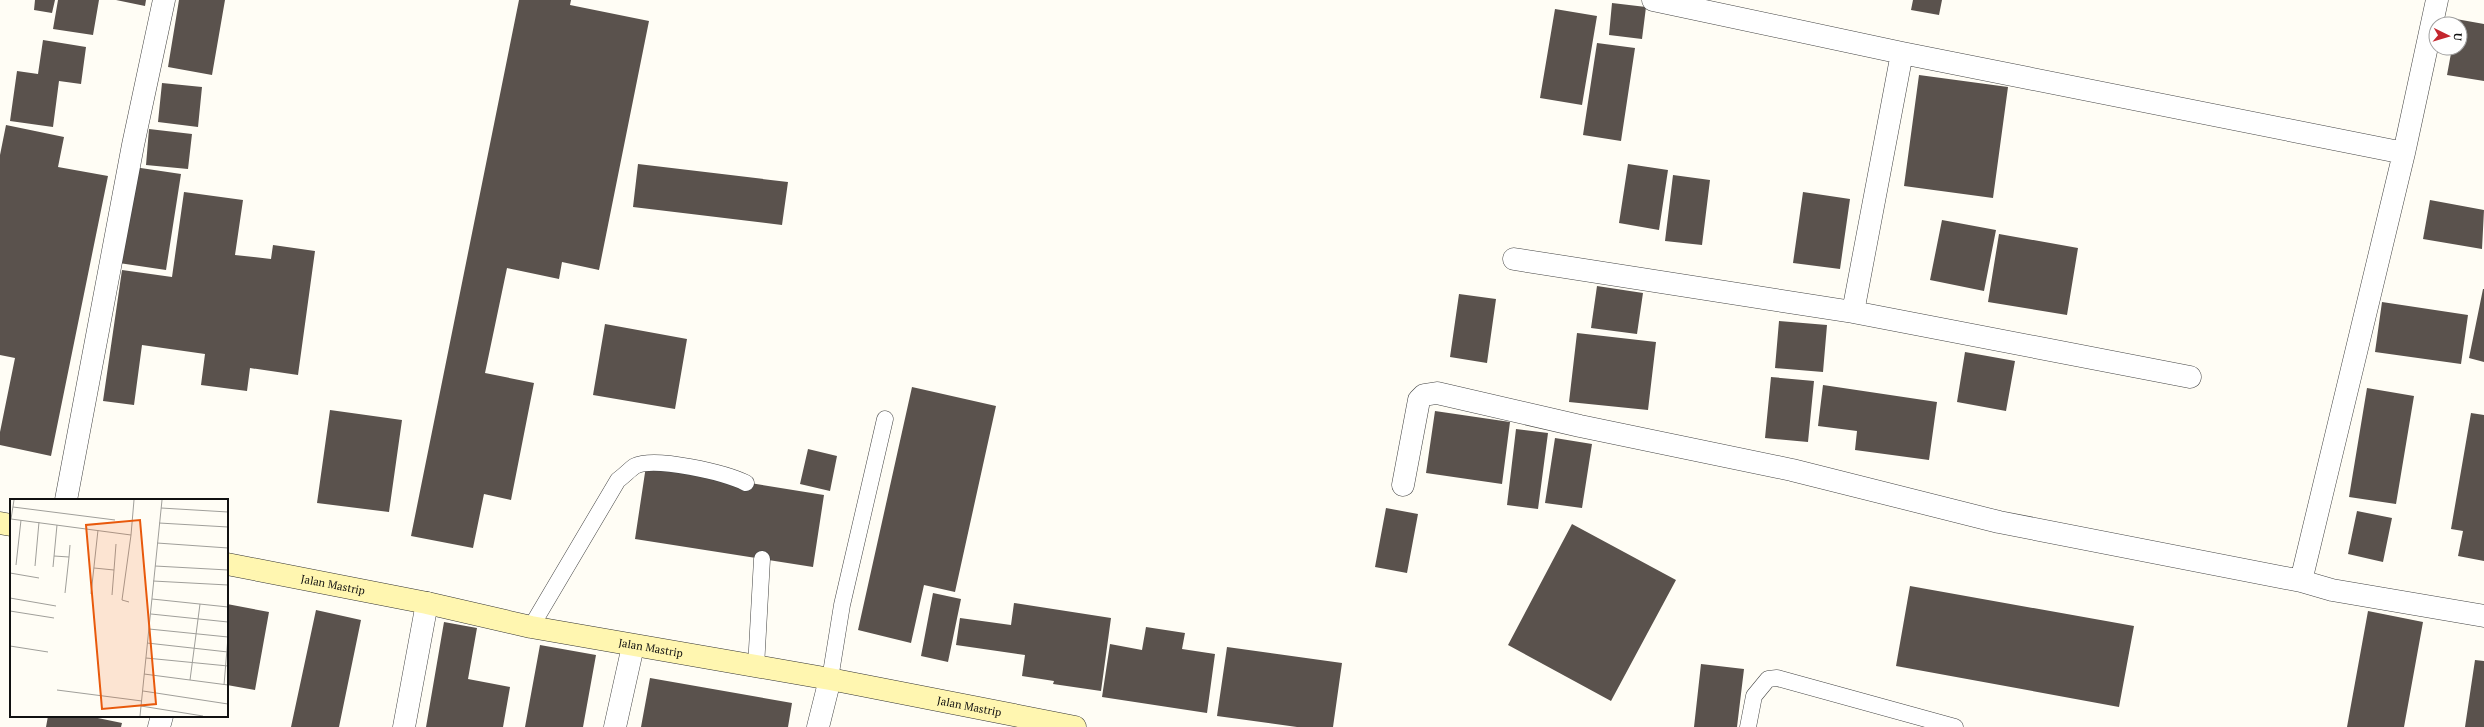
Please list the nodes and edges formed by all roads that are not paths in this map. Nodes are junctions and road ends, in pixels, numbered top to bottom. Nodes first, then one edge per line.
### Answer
1 (164, 0) edge
2 (1653, 0) edge
3 (2437, 0) edge
4 (1902, 53) junction
5 (2404, 153) junction
6 (1514, 259) dead end
7 (1853, 312) junction
8 (2190, 377) dead end
9 (885, 419) dead end
10 (746, 483) dead end
11 (1403, 485) dead end
12 (66, 499) edge
13 (762, 559) dead end
14 (228, 564) edge
15 (2301, 581) junction
16 (427, 603) junction
17 (2484, 616) edge
18 (531, 627) junction
19 (632, 646) junction
20 (756, 667) junction
21 (830, 679) junction
22 (162, 717) edge
23 (1019, 722) edge
24 (159, 727) edge
25 (404, 727) edge
26 (615, 727) edge
27 (818, 727) edge
28 (1075, 727) edge
29 (1748, 727) edge
30 (1955, 727) edge

1 - 12 street
2 - 4 street
3 - 5 street
4 - 5 street
4 - 7 street
5 - 15 street
6 - 7 street
7 - 8 street
9 - 21 lane
10 - 18 lane
11 - 15 street
13 - 20 lane
14 - 16 main road, Jalan Mastrip
15 - 17 street
16 - 18 main road, Jalan Mastrip
16 - 25 street
18 - 19 main road, Jalan Mastrip
19 - 20 main road, Jalan Mastrip
19 - 26 street
20 - 21 main road, Jalan Mastrip
21 - 23 main road, Jalan Mastrip
21 - 27 street
22 - 24 street
23 - 28 main road, Jalan Mastrip
29 - 30 lane

